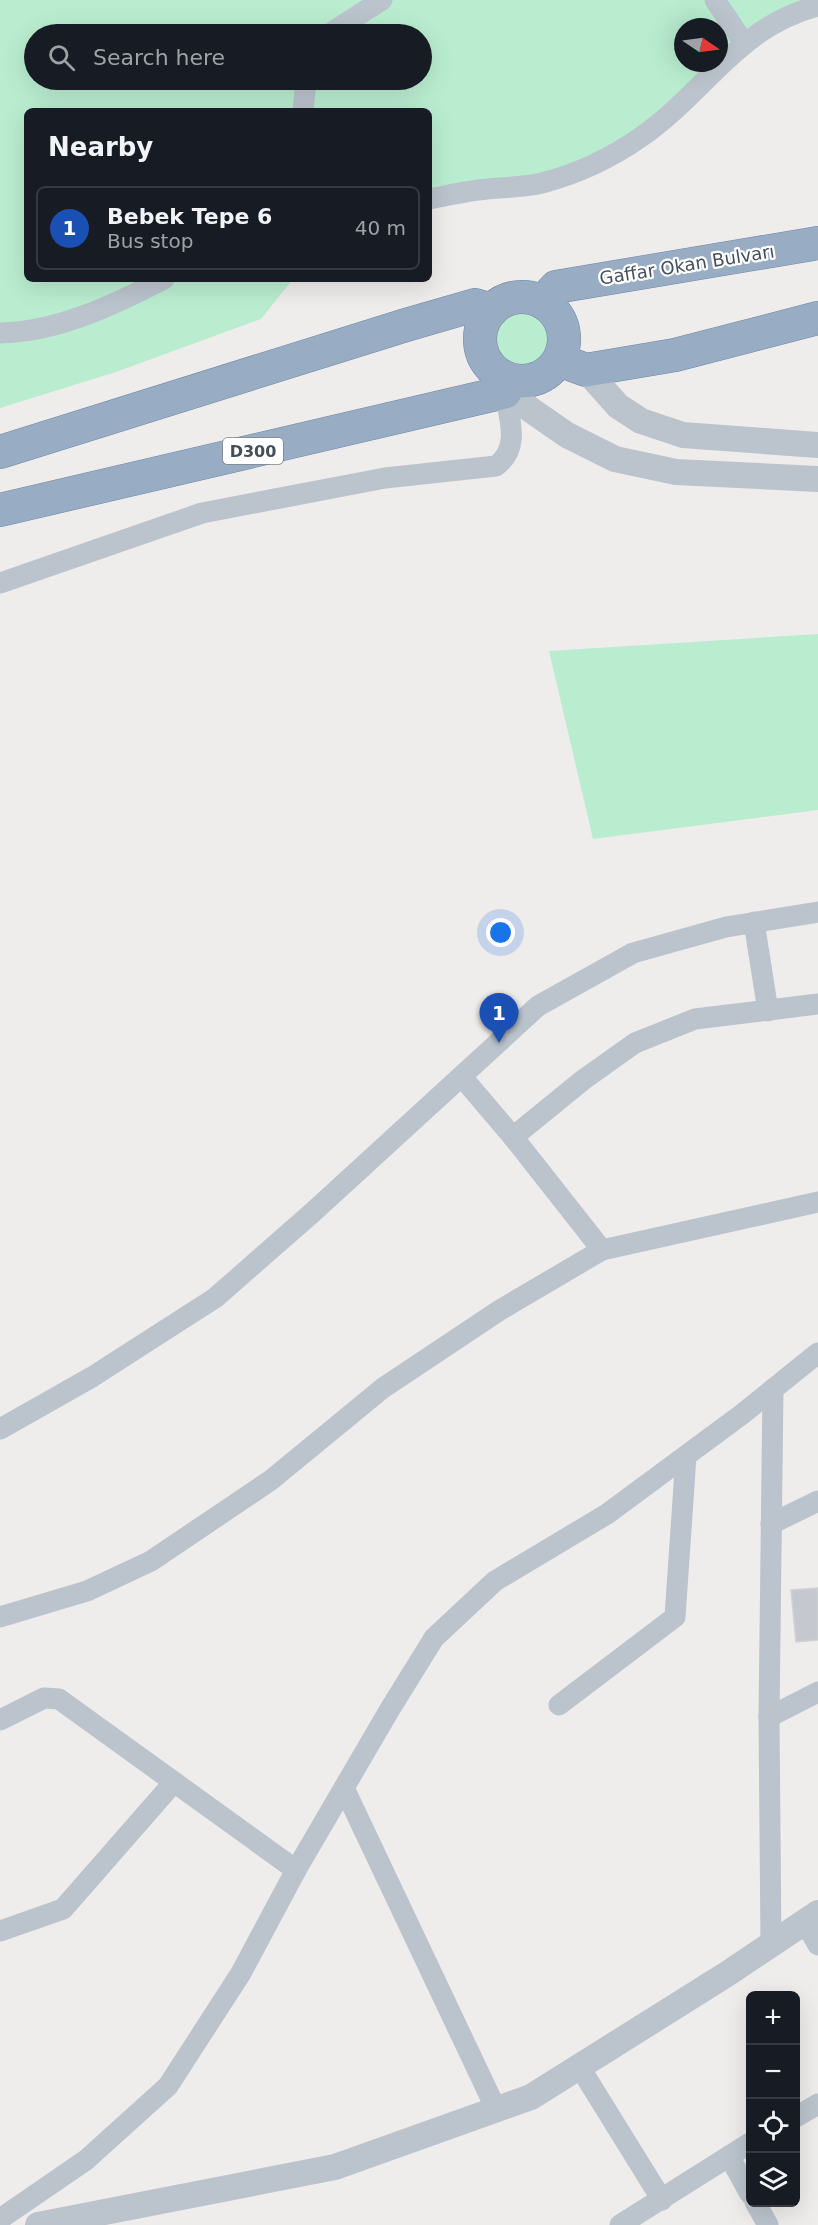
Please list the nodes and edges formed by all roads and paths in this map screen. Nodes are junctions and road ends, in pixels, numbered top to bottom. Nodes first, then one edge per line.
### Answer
1 (382, 0) edge
2 (715, 0) edge
3 (818, 6) edge
4 (345, 24) edge
5 (744, 43) junction
6 (305, 90) edge
7 (303, 108) edge
8 (432, 198) edge
9 (818, 243) edge
10 (158, 282) edge
11 (549, 294) junction
12 (483, 308) junction
13 (818, 318) edge
14 (0, 333) edge
15 (573, 365) junction
16 (506, 386) junction
17 (818, 445) edge
18 (0, 452) edge
19 (818, 479) edge
20 (0, 510) edge
21 (0, 583) edge
22 (818, 912) edge
23 (754, 922) junction
24 (818, 1004) edge
25 (768, 1011) junction
26 (462, 1077) junction
27 (513, 1137) junction
28 (818, 1203) edge
29 (602, 1250) junction
30 (818, 1353) edge
31 (773, 1389) junction
32 (0, 1429) edge
33 (686, 1456) junction
34 (818, 1502) edge
35 (771, 1524) junction
36 (0, 1617) edge
37 (818, 1692) edge
38 (559, 1705) dead end
39 (769, 1716) junction
40 (0, 1720) edge
41 (174, 1782) junction
42 (344, 1788) junction
43 (296, 1870) junction
44 (811, 1917) edge
45 (0, 1931) edge
46 (771, 1944) junction
47 (818, 1945) edge
48 (579, 2067) junction
49 (818, 2104) edge
50 (496, 2109) junction
51 (800, 2114) edge
52 (746, 2145) edge
53 (729, 2156) junction
54 (746, 2187) edge
55 (662, 2200) junction
56 (758, 2207) edge
57 (0, 2219) edge
58 (38, 2225) edge
59 (620, 2225) edge
60 (768, 2225) edge

1 - 4 street
2 - 5 street
3 - 5 street
5 - 8 street
6 - 7 street
9 - 11 highway, Gaffar Okan Bulvarı
10 - 14 street
11 - 12 highway, Gaffar Okan Bulvarı
11 - 15 highway
12 - 16 highway
12 - 18 highway, Gaffar Okan Bulvarı
13 - 15 highway
15 - 16 highway
15 - 17 street
16 - 19 street
16 - 20 highway, D300
16 - 21 street
22 - 23 street
23 - 25 street
23 - 26 street
24 - 25 street
25 - 27 street
26 - 27 street
26 - 32 street
27 - 29 street
28 - 29 street
29 - 36 street
30 - 31 street
31 - 33 street
31 - 35 street
33 - 38 street
33 - 42 street
34 - 35 street
35 - 39 street
37 - 39 street
39 - 46 street
40 - 41 street
41 - 43 street
41 - 45 street
42 - 43 street
42 - 50 street
43 - 57 street
44 - 46 street
44 - 47 street
46 - 48 street
48 - 50 street
48 - 55 street
49 - 51 street
50 - 58 street
52 - 53 street
53 - 54 street
53 - 55 street
55 - 59 street
56 - 60 street

